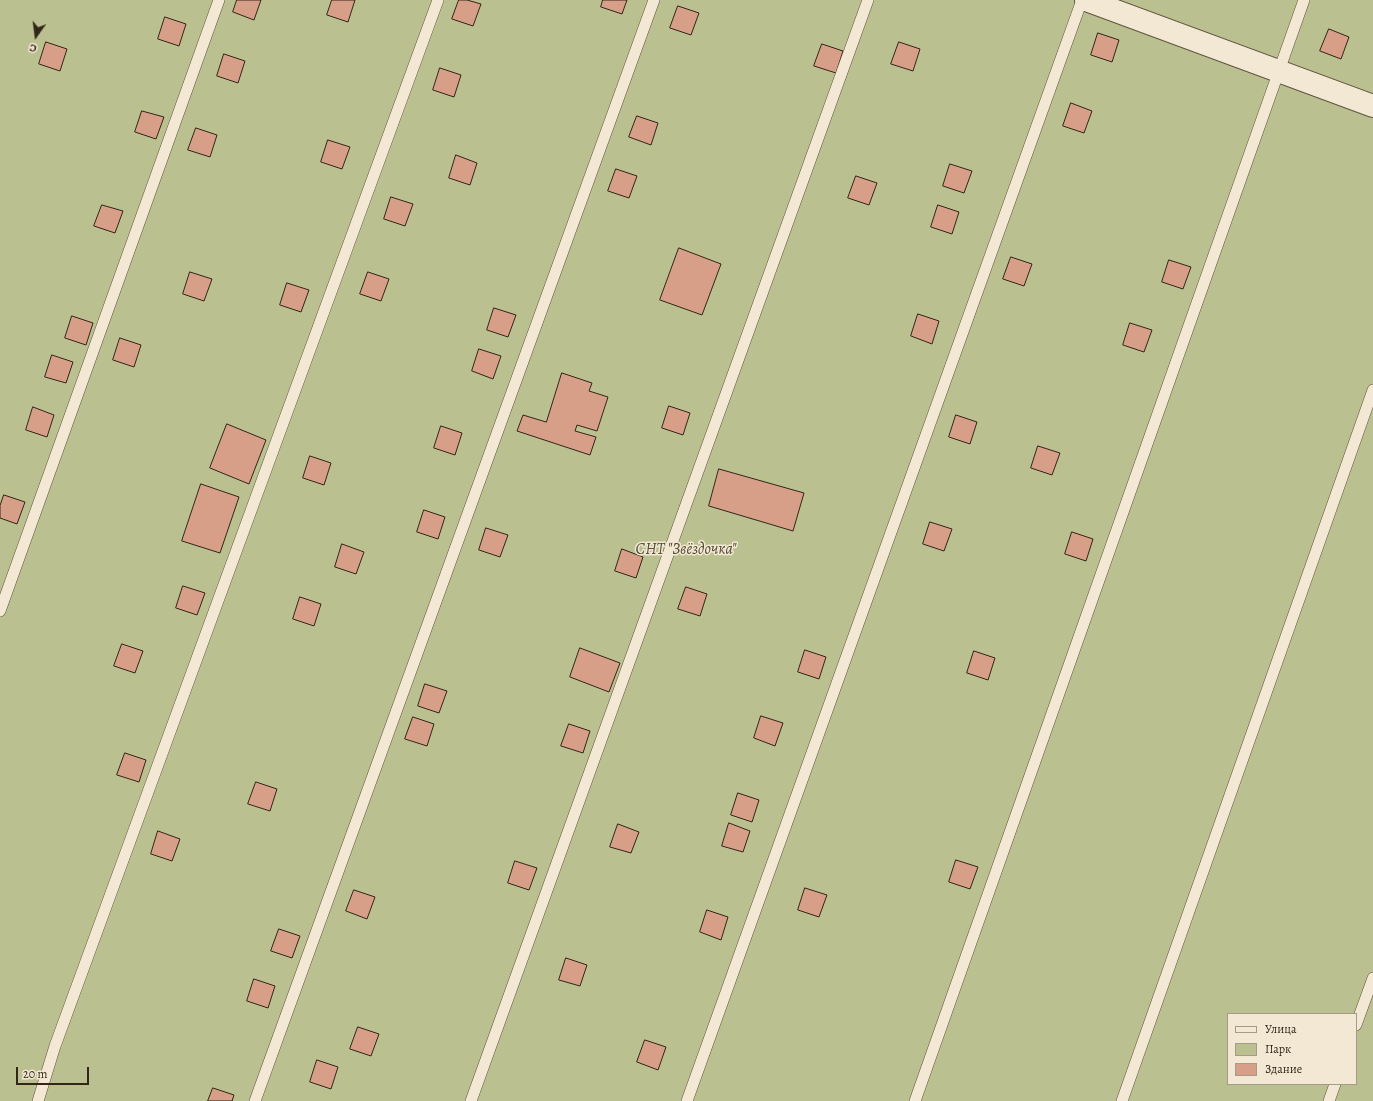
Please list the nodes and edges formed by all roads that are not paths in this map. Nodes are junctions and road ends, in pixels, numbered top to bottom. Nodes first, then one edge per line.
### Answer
1 (219, 0) edge
2 (438, 0) edge
3 (654, 0) edge
4 (868, 0) edge
5 (1082, 0) edge
6 (1086, 0) edge
7 (1304, 0) edge
8 (1278, 71) junction
9 (1373, 106) edge
10 (1373, 390) edge
11 (0, 611) edge
12 (1373, 978) edge
13 (1357, 1022) edge
14 (1335, 1085) edge
15 (38, 1101) edge
16 (255, 1101) edge
17 (471, 1101) edge
18 (687, 1101) edge
19 (915, 1101) edge
20 (1122, 1101) edge
21 (1329, 1101) edge

1 - 11 lane
2 - 15 lane
3 - 16 lane
4 - 17 lane
5 - 18 lane
6 - 8 street
7 - 8 lane
8 - 9 street
8 - 19 lane
10 - 20 lane
12 - 13 lane
14 - 21 lane

